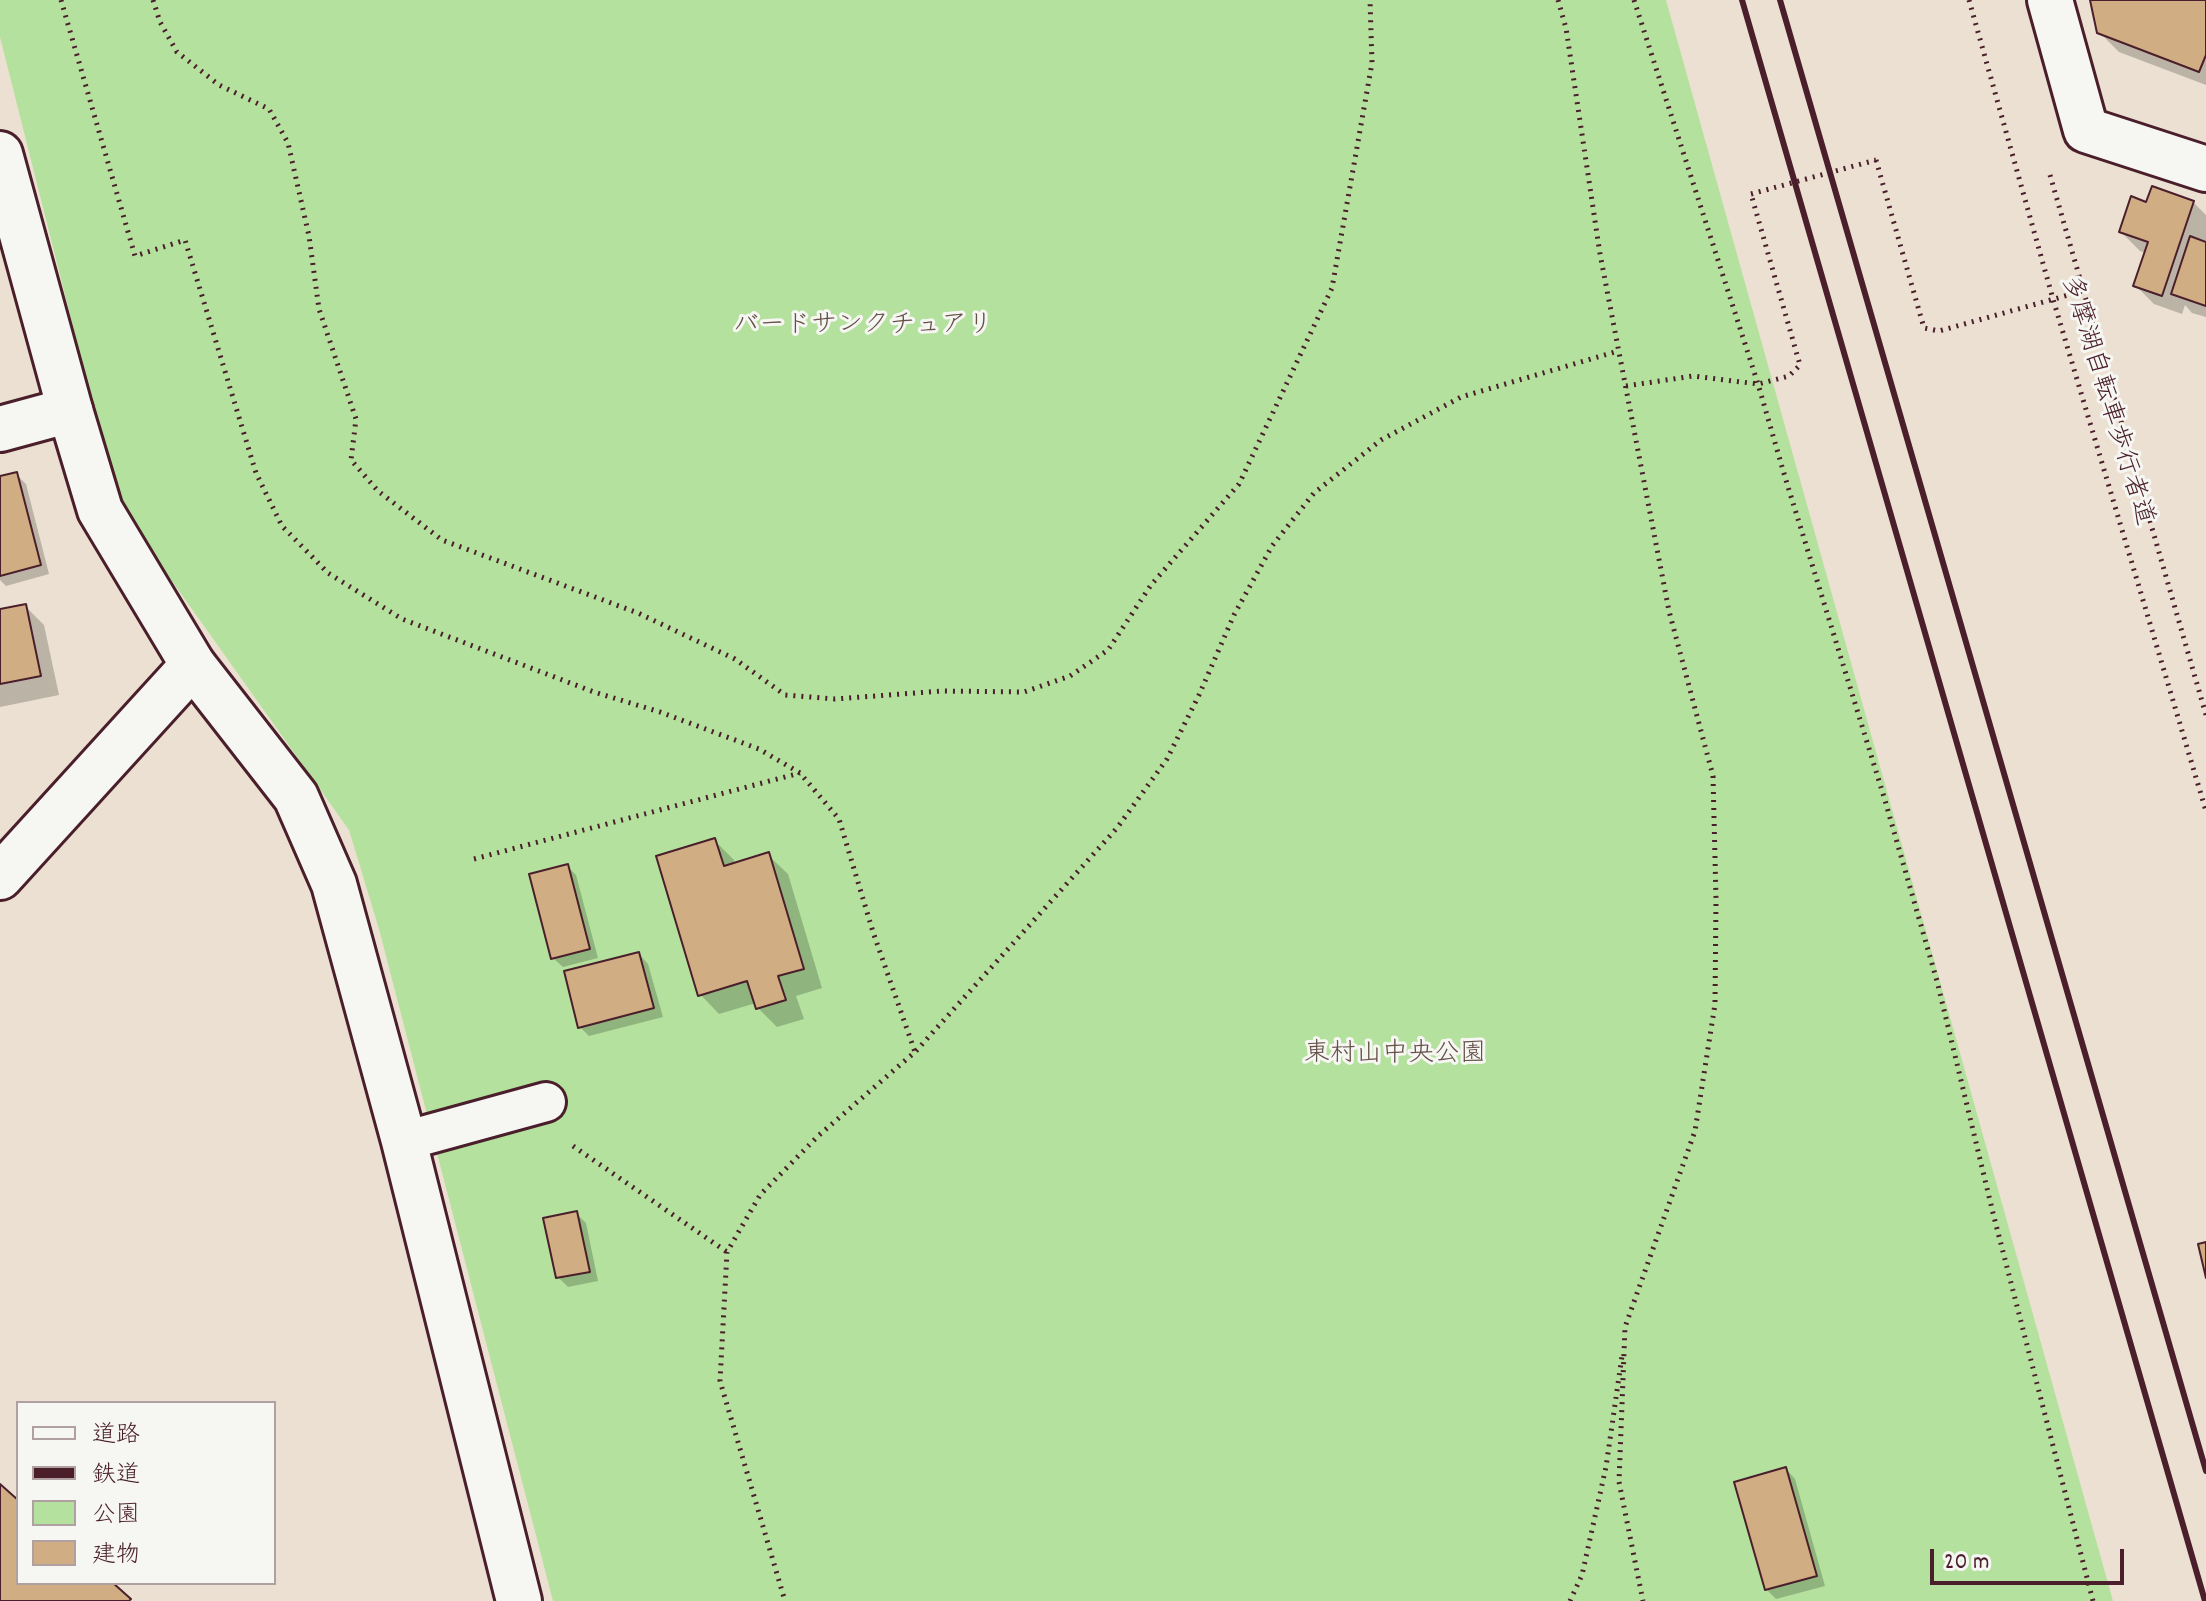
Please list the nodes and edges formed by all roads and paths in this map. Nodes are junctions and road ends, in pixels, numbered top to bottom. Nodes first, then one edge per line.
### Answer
1 (61, 0) edge
2 (153, 0) edge
3 (1370, 0) edge
4 (1558, 0) edge
5 (1634, 0) edge
6 (1969, 0) edge
7 (2050, 0) edge
8 (0, 154) edge
9 (2048, 169) dead end
10 (2206, 169) edge
11 (2083, 291) junction
12 (2053, 299) junction
13 (1618, 351) junction
14 (1758, 384) junction
15 (1626, 386) junction
16 (70, 410) junction
17 (0, 429) edge
18 (193, 665) junction
19 (2206, 715) edge
20 (800, 773) junction
21 (2206, 811) edge
22 (474, 859) dead end
23 (0, 877) edge
24 (915, 1052) junction
25 (546, 1102) joint
26 (404, 1141) junction
27 (727, 1252) junction
28 (1625, 1327) junction
29 (519, 1601) edge
30 (785, 1601) edge
31 (1570, 1601) edge
32 (1643, 1601) edge
33 (2093, 1601) edge

1 - 20 path
2 - 3 path
4 - 13 path
5 - 14 path
6 - 12 path, 多摩湖自転車歩行者道
7 - 10 street
8 - 16 street
9 - 11 path
11 - 12 path
11 - 19 path
12 - 14 path, bridge
12 - 21 path, 多摩湖自転車歩行者道
13 - 15 path
13 - 24 path
14 - 15 path
14 - 33 path
15 - 28 path
16 - 17 street
16 - 18 street
18 - 23 street
18 - 26 street
20 - 22 path
20 - 24 path
24 - 27 path
25 - 26 lane
25 - 27 path
26 - 29 street
27 - 30 path
28 - 31 path
28 - 32 path

